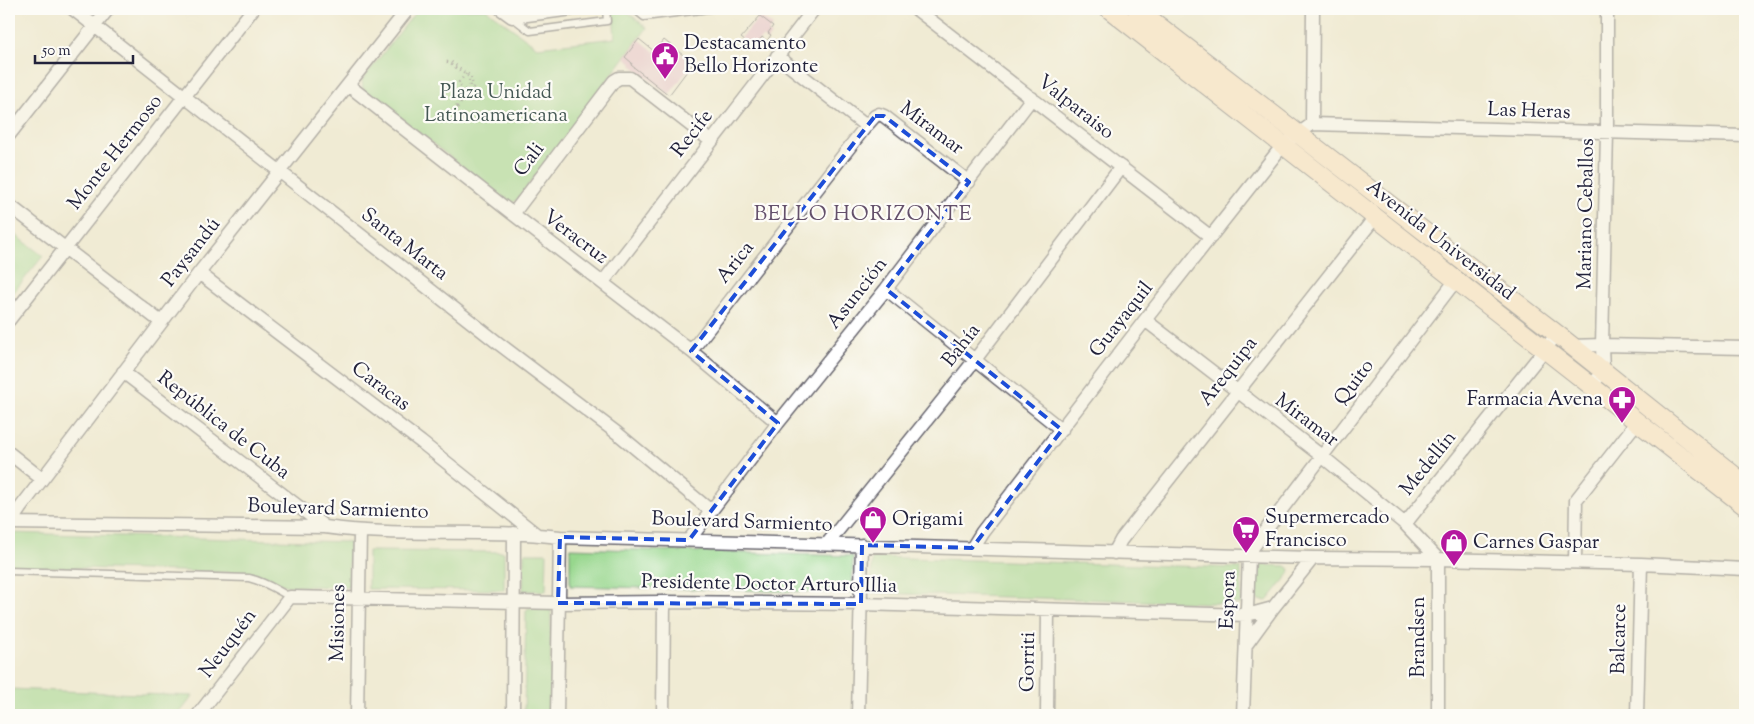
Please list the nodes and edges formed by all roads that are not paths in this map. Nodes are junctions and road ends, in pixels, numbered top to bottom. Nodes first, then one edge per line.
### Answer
1 (73, 9) edge
2 (108, 9) edge
3 (253, 9) edge
4 (408, 9) edge
5 (572, 9) edge
6 (606, 9) edge
7 (634, 9) edge
8 (709, 9) edge
9 (814, 9) edge
10 (916, 9) edge
11 (1109, 9) edge
12 (1313, 9) edge
13 (1607, 9) edge
14 (506, 13) edge
15 (1143, 16) edge
16 (94, 26) junction
17 (776, 56) junction
18 (348, 85) junction
19 (184, 96) junction
20 (1032, 98) junction
21 (866, 126) junction
22 (1305, 129) junction
23 (1607, 133) junction
24 (9, 135) edge
25 (1745, 136) edge
26 (711, 141) junction
27 (1283, 146) junction
28 (1121, 167) junction
29 (279, 172) junction
30 (969, 182) junction
31 (9, 205) edge
32 (513, 214) junction
33 (1376, 216) junction
34 (1211, 237) junction
35 (65, 249) junction
36 (199, 273) junction
37 (1456, 280) junction
38 (603, 282) junction
39 (886, 289) junction
40 (9, 320) edge
41 (1145, 320) junction
42 (161, 322) junction
43 (1557, 334) junction
44 (1602, 345) junction
45 (1572, 346) junction
46 (1745, 348) edge
47 (1545, 349) junction
48 (691, 351) junction
49 (974, 361) junction
50 (1603, 371) junction
51 (123, 372) junction
52 (1591, 387) junction
53 (1237, 392) junction
54 (1637, 422) junction
55 (778, 424) junction
56 (1062, 430) junction
57 (9, 453) edge
58 (1322, 457) junction
59 (42, 479) junction
60 (1745, 484) edge
61 (1745, 506) edge
62 (711, 511) junction
63 (9, 523) edge
64 (1406, 524) junction
65 (325, 527) junction
66 (360, 532) junction
67 (514, 532) junction
68 (536, 534) junction
69 (560, 537) junction
70 (689, 540) junction
71 (827, 544) junction
72 (862, 545) junction
73 (972, 548) junction
74 (1114, 553) junction
75 (1249, 556) junction
76 (1312, 558) junction
77 (1438, 559) junction
78 (1575, 562) junction
79 (1640, 564) junction
80 (1745, 569) edge
81 (9, 571) edge
82 (290, 596) junction
83 (358, 597) junction
84 (514, 602) junction
85 (664, 602) junction
86 (558, 603) junction
87 (861, 604) junction
88 (1273, 608) junction
89 (1048, 610) junction
90 (1247, 615) junction
91 (1246, 645) junction
92 (198, 715) edge
93 (357, 715) edge
94 (513, 715) edge
95 (557, 715) edge
96 (663, 715) edge
97 (858, 715) edge
98 (1047, 715) edge
99 (1243, 715) edge
100 (1438, 715) edge
101 (1637, 715) edge

1 - 16 street, Santa Marta
2 - 16 street
3 - 19 street, Monte Hermoso
4 - 18 street, Paysandú
5 - 14 street
6 - 14 lane
7 - 8 lane
9 - 17 street, Recife
10 - 20 street, Valparaiso
11 - 15 main road, Avenida Universidad
12 - 22 street
13 - 23 street, Mariano Ceballos
15 - 22 main road, Avenida Universidad
15 - 27 main road, Avenida Universidad
16 - 19 street, Santa Marta
16 - 24 street
17 - 21 street
17 - 26 street, Recife
18 - 29 street, Paysandú
18 - 32 street, Veracruz
19 - 29 street, Santa Marta
19 - 35 street, Monte Hermoso
20 - 28 street, Valparaiso
20 - 30 street, Asunción
21 - 30 street, Miramar
21 - 48 street, Arica
22 - 23 street, Las Heras
22 - 27 street, Guayaquil
22 - 43 main road, Avenida Universidad
23 - 25 street, Las Heras
23 - 44 street, Mariano Ceballos
26 - 32 street, Cali
26 - 38 street, Recife
27 - 33 main road, Avenida Universidad
27 - 34 street, Guayaquil
28 - 34 street, Valparaiso
28 - 49 street, Bahía
29 - 36 street, Paysandú
29 - 62 street, Santa Marta
30 - 39 street, Asunción
31 - 35 street
32 - 38 street, Veracruz
33 - 37 main road, Avenida Universidad
33 - 53 street, Arequipa
34 - 41 street, Guayaquil
35 - 40 street, Monte Hermoso
35 - 42 street
36 - 42 street, Paysandú
36 - 68 street, Caracas
37 - 47 main road, Avenida Universidad
37 - 58 street, Quito
38 - 48 street, Veracruz
39 - 49 street
39 - 55 street, Asunción
41 - 53 street, Miramar
41 - 56 street, Guayaquil
42 - 51 street, Paysandú
43 - 45 main road, Avenida Universidad
43 - 47 street, Medellín
44 - 45 street
44 - 46 street
44 - 50 street, Mariano Ceballos
45 - 50 main road, Avenida Universidad
47 - 52 main road, Avenida Universidad
47 - 64 street, Medellín
48 - 55 street, Veracruz
49 - 56 street
49 - 71 street, Bahía
50 - 52 street
50 - 60 main road, Avenida Universidad
51 - 59 street, Paysandú
51 - 65 street, República de Cuba
52 - 54 main road, Avenida Universidad
53 - 58 street, Miramar
53 - 74 street, Arequipa
54 - 61 main road, Avenida Universidad
54 - 78 street
55 - 62 street, Asunción
56 - 73 street, Guayaquil
57 - 59 street
58 - 64 street, Miramar
58 - 75 street, Quito
59 - 63 street, Paysandú
62 - 70 street, Asunción
63 - 65 street, Boulevard Sarmiento
64 - 77 street, Miramar
65 - 66 street, Boulevard Sarmiento
66 - 67 street, Boulevard Sarmiento
66 - 83 street, Misiones
67 - 68 street, Boulevard Sarmiento
67 - 84 street
68 - 69 street, Boulevard Sarmiento
69 - 70 street, Boulevard Sarmiento
69 - 86 street
70 - 71 street, Boulevard Sarmiento
71 - 72 street, Boulevard Sarmiento
72 - 73 street, Boulevard Sarmiento
72 - 87 street
73 - 74 street, Boulevard Sarmiento
74 - 75 street, Boulevard Sarmiento
75 - 76 street, Boulevard Sarmiento
75 - 90 street, Espora
76 - 77 street, Boulevard Sarmiento
76 - 88 street, Espora
77 - 78 street, Boulevard Sarmiento
77 - 100 street, Brandsen
78 - 79 street, Boulevard Sarmiento
79 - 80 street, Boulevard Sarmiento
79 - 101 street, Balcarce
81 - 82 lane
82 - 83 street, Presidente Doctor Arturo Illia
82 - 92 street, Neuquén
83 - 84 street, Presidente Doctor Arturo Illia
83 - 93 street, Misiones
84 - 86 street, Presidente Doctor Arturo Illia
84 - 94 street
85 - 86 street, Presidente Doctor Arturo Illia
85 - 87 street, Presidente Doctor Arturo Illia
85 - 96 street
86 - 95 street
87 - 89 street, Presidente Doctor Arturo Illia
87 - 97 street
88 - 90 street, Presidente Doctor Arturo Illia
88 - 91 street, Espora
89 - 90 street, Presidente Doctor Arturo Illia
89 - 98 street, Gorriti
90 - 91 street, Espora
91 - 99 street, Espora

